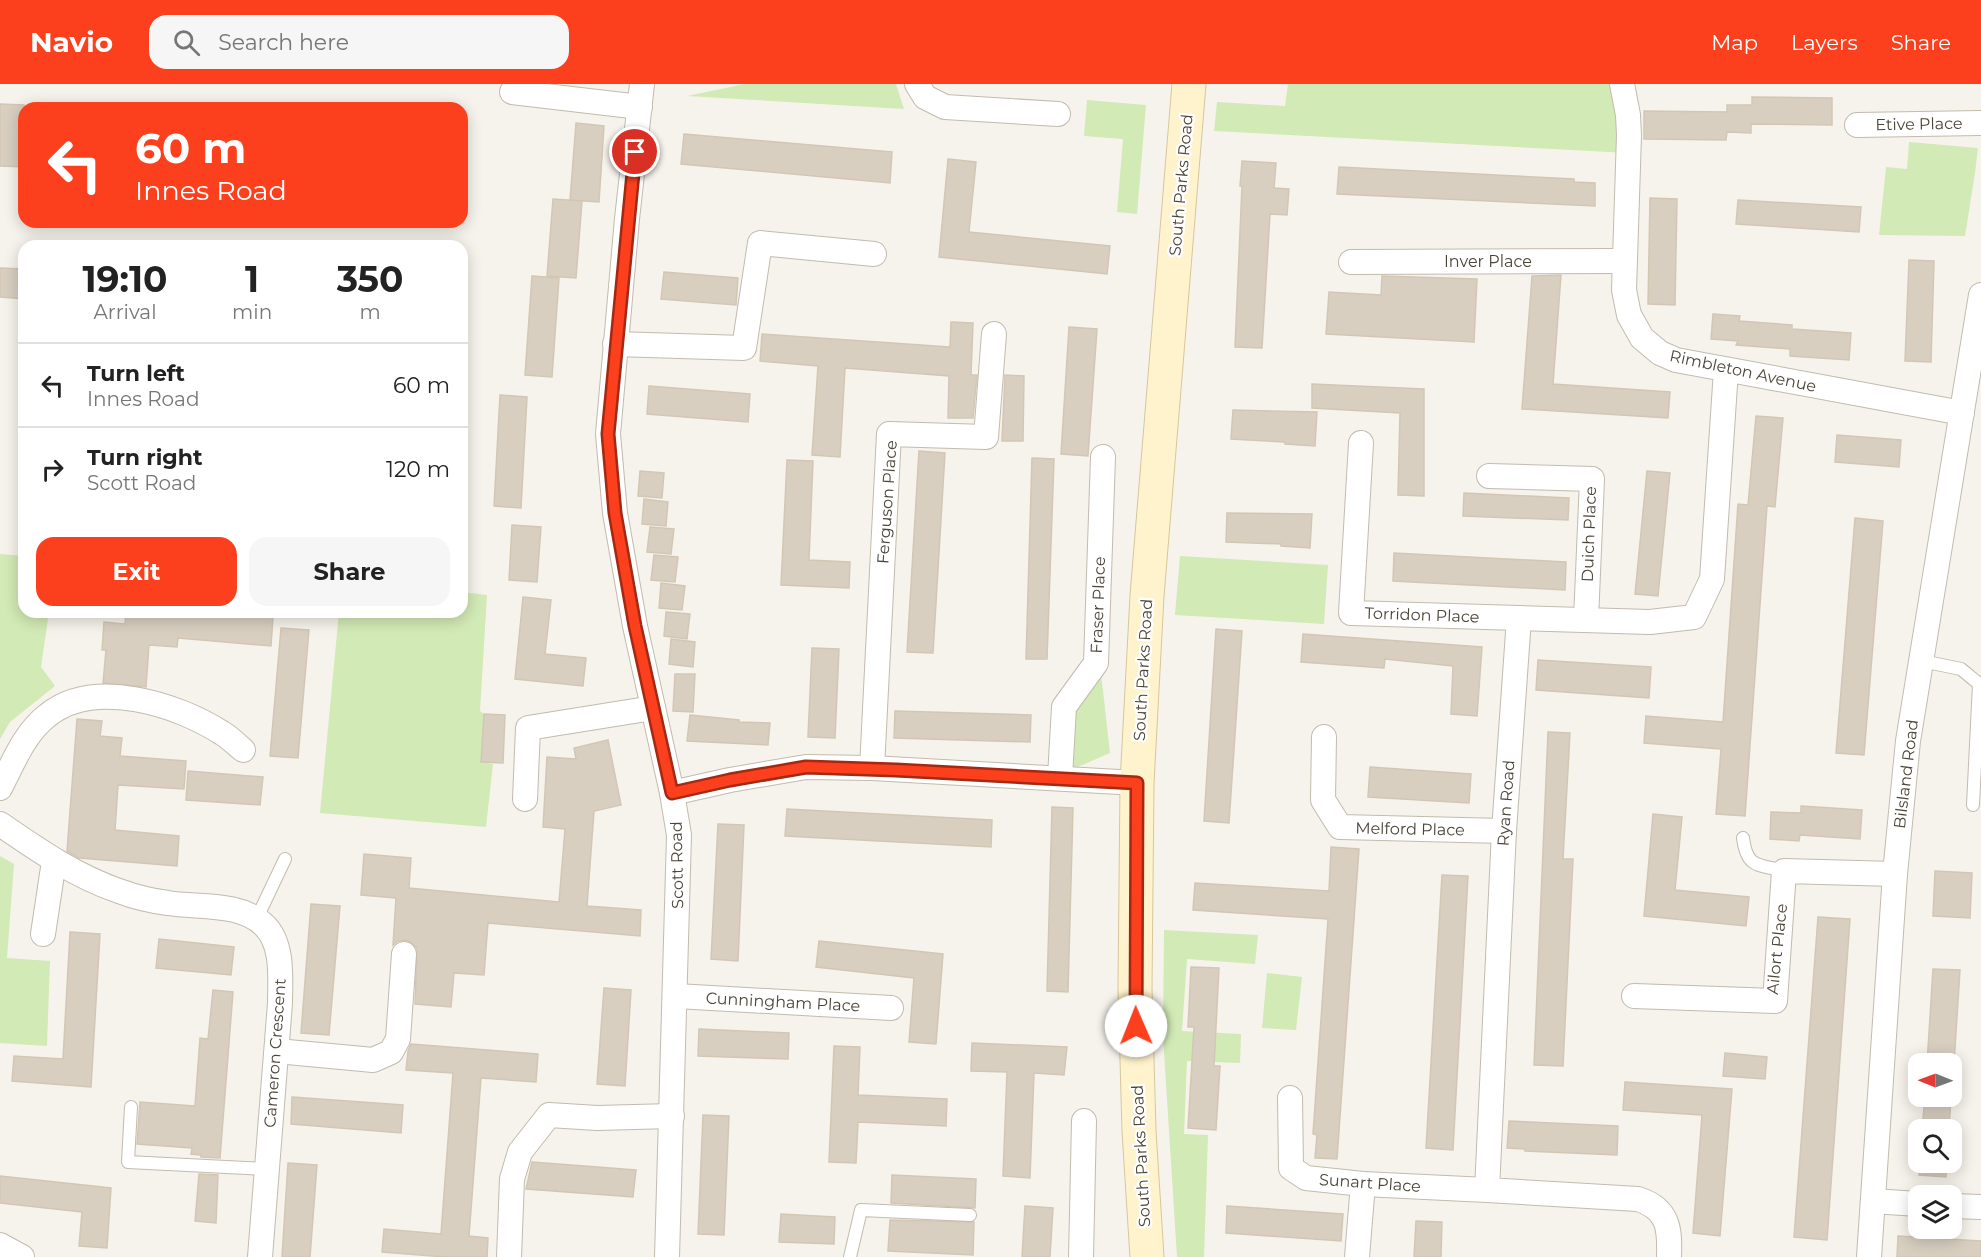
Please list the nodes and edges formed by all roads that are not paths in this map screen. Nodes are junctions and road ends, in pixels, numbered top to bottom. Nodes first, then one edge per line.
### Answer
1 (917, 84) edge
2 (1189, 84) edge
3 (1622, 84) edge
4 (512, 92) dead end
5 (641, 95) edge
6 (1058, 114) dead end
7 (1981, 123) edge
8 (1857, 125) dead end
9 (874, 254) dead end
10 (1624, 261) junction
11 (1351, 262) dead end
12 (1981, 295) edge
13 (994, 334) dead end
14 (615, 344) junction
15 (1726, 370) junction
16 (1962, 413) junction
17 (1361, 443) dead end
18 (1103, 458) dead end
19 (1489, 476) dead end
20 (1519, 618) junction
21 (1586, 620) junction
22 (1922, 661) junction
23 (653, 708) junction
24 (1324, 737) dead end
25 (243, 750) dead end
26 (872, 768) junction
27 (1060, 777) junction
28 (1137, 783) junction
29 (0, 788) edge
30 (672, 793) junction
31 (525, 799) dead end
32 (1972, 805) dead end
33 (0, 824) edge
34 (1503, 831) junction
35 (1743, 838) dead end
36 (285, 859) dead end
37 (54, 861) junction
38 (1785, 871) junction
39 (1895, 874) junction
40 (257, 918) junction
41 (44, 934) dead end
42 (404, 954) dead end
43 (676, 996) junction
44 (1634, 996) dead end
45 (891, 1008) dead end
46 (277, 1051) junction
47 (1290, 1098) dead end
48 (131, 1107) dead end
49 (672, 1116) junction
50 (1084, 1120) dead end
51 (266, 1169) junction
52 (1363, 1184) junction
53 (1487, 1190) junction
54 (1874, 1201) junction
55 (1908, 1203) edge
56 (1962, 1206) edge
57 (1981, 1207) edge
58 (970, 1215) dead end
59 (0, 1245) edge
60 (22, 1257) edge
61 (260, 1257) edge
62 (509, 1257) edge
63 (667, 1257) edge
64 (850, 1257) edge
65 (1081, 1257) edge
66 (1147, 1257) edge
67 (1357, 1257) edge
68 (1668, 1257) edge
69 (1869, 1257) edge

1 - 6 street
2 - 28 street, South Parks Road
3 - 10 street, Rimbleton Avenue
4 - 5 street
5 - 14 street, Scott Road
7 - 8 street, Etive Place
9 - 14 street
10 - 11 street, Inver Place
10 - 15 street, Rimbleton Avenue
12 - 16 street, Bilsland Road
13 - 26 street, Ferguson Place
14 - 23 street, Scott Road
15 - 16 street, Rimbleton Avenue
15 - 21 street
16 - 22 street, Bilsland Road
17 - 20 street, Torridon Place
18 - 27 street, Fraser Place
19 - 21 street, Duich Place
20 - 21 street
20 - 34 street, Ryan Road
22 - 32 lane
22 - 39 street, Bilsland Road
23 - 30 street, Scott Road
23 - 31 street
24 - 34 street, Melford Place
25 - 29 street
26 - 27 street
26 - 30 street
27 - 28 street
28 - 66 street, South Parks Road
30 - 43 street, Scott Road
33 - 37 street
34 - 53 street, Ryan Road
35 - 38 lane
36 - 40 lane
37 - 40 street
37 - 41 street
38 - 39 street
38 - 44 street, Ailort Place
39 - 54 street, Bilsland Road
40 - 46 street, Cameron Crescent
42 - 46 street
43 - 45 street, Cunningham Place
43 - 49 street, Scott Road
46 - 51 street, Cameron Crescent
47 - 52 street, Sunart Place
48 - 51 lane
49 - 62 street
49 - 63 street, Scott Road
50 - 65 street
51 - 61 street, Cameron Crescent
52 - 53 street, Sunart Place
52 - 67 street
53 - 68 street
54 - 55 street
54 - 69 street, Bilsland Road
56 - 57 street
58 - 64 lane
59 - 60 street

